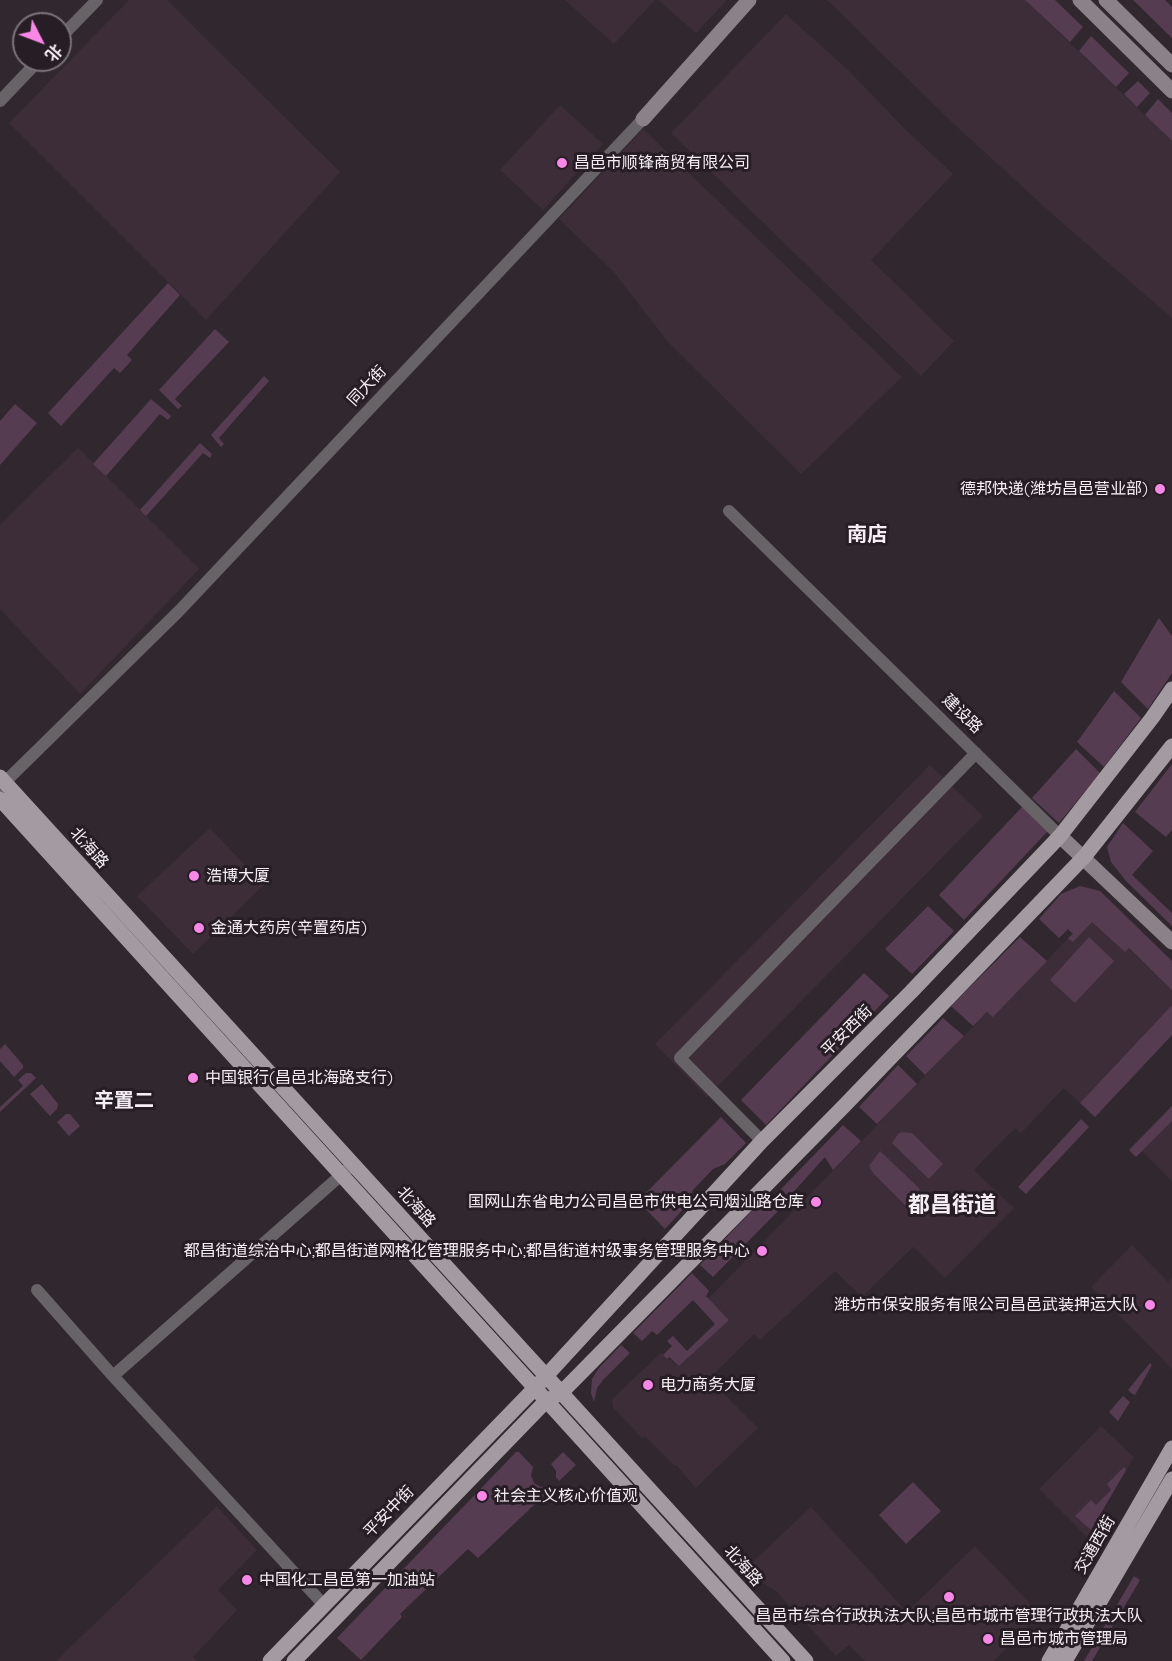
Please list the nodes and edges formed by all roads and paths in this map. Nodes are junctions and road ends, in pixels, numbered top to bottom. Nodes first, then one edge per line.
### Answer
1 (97, 0) edge
2 (749, 0) edge
3 (1080, 0) edge
4 (1106, 0) edge
5 (72, 26) edge
6 (1172, 65) edge
7 (28, 72) edge
8 (1172, 91) edge
9 (0, 101) edge
10 (644, 119) joint
11 (729, 511) dead end
12 (1172, 689) edge
13 (1172, 746) edge
14 (976, 753) junction
15 (2, 782) edge
16 (0, 799) edge
17 (1060, 836) junction
18 (1084, 857) junction
19 (1172, 942) edge
20 (762, 1142) junction
21 (353, 1164) junction
22 (341, 1175) junction
23 (37, 1290) dead end
24 (113, 1376) junction
25 (546, 1376) junction
26 (535, 1388) junction
27 (561, 1393) junction
28 (546, 1401) junction
29 (1172, 1448) edge
30 (1172, 1479) edge
31 (324, 1605) junction
32 (270, 1661) edge
33 (294, 1661) edge
34 (783, 1661) edge
35 (806, 1661) edge
36 (1049, 1661) edge
37 (1065, 1661) edge

1 - 5 street
2 - 10 street, 同大街
3 - 8 street
4 - 6 street
7 - 9 street
10 - 15 street, 同大街
11 - 14 street, 建设路
12 - 17 main road, 平安西街
13 - 18 main road
14 - 17 street, 建设路
14 - 20 street
15 - 21 main road, 北海路
16 - 22 main road, 北海路
17 - 18 street, 建设路
17 - 20 main road, 平安西街
18 - 19 street, 建设路
18 - 27 main road
20 - 25 main road, 平安西街
21 - 22 street
21 - 25 main road, 北海路
22 - 24 street
22 - 26 main road, 北海路
23 - 24 street
24 - 31 street
25 - 26 main road, 平安西街
25 - 27 main road, 北海路
26 - 28 main road, 北海路
26 - 31 main road, 平安中街
27 - 28 main road
27 - 35 main road, 北海路
28 - 33 main road
28 - 34 main road, 北海路
29 - 36 main road, 交通西街
30 - 37 main road, 交通西街
31 - 32 main road, 平安中街

